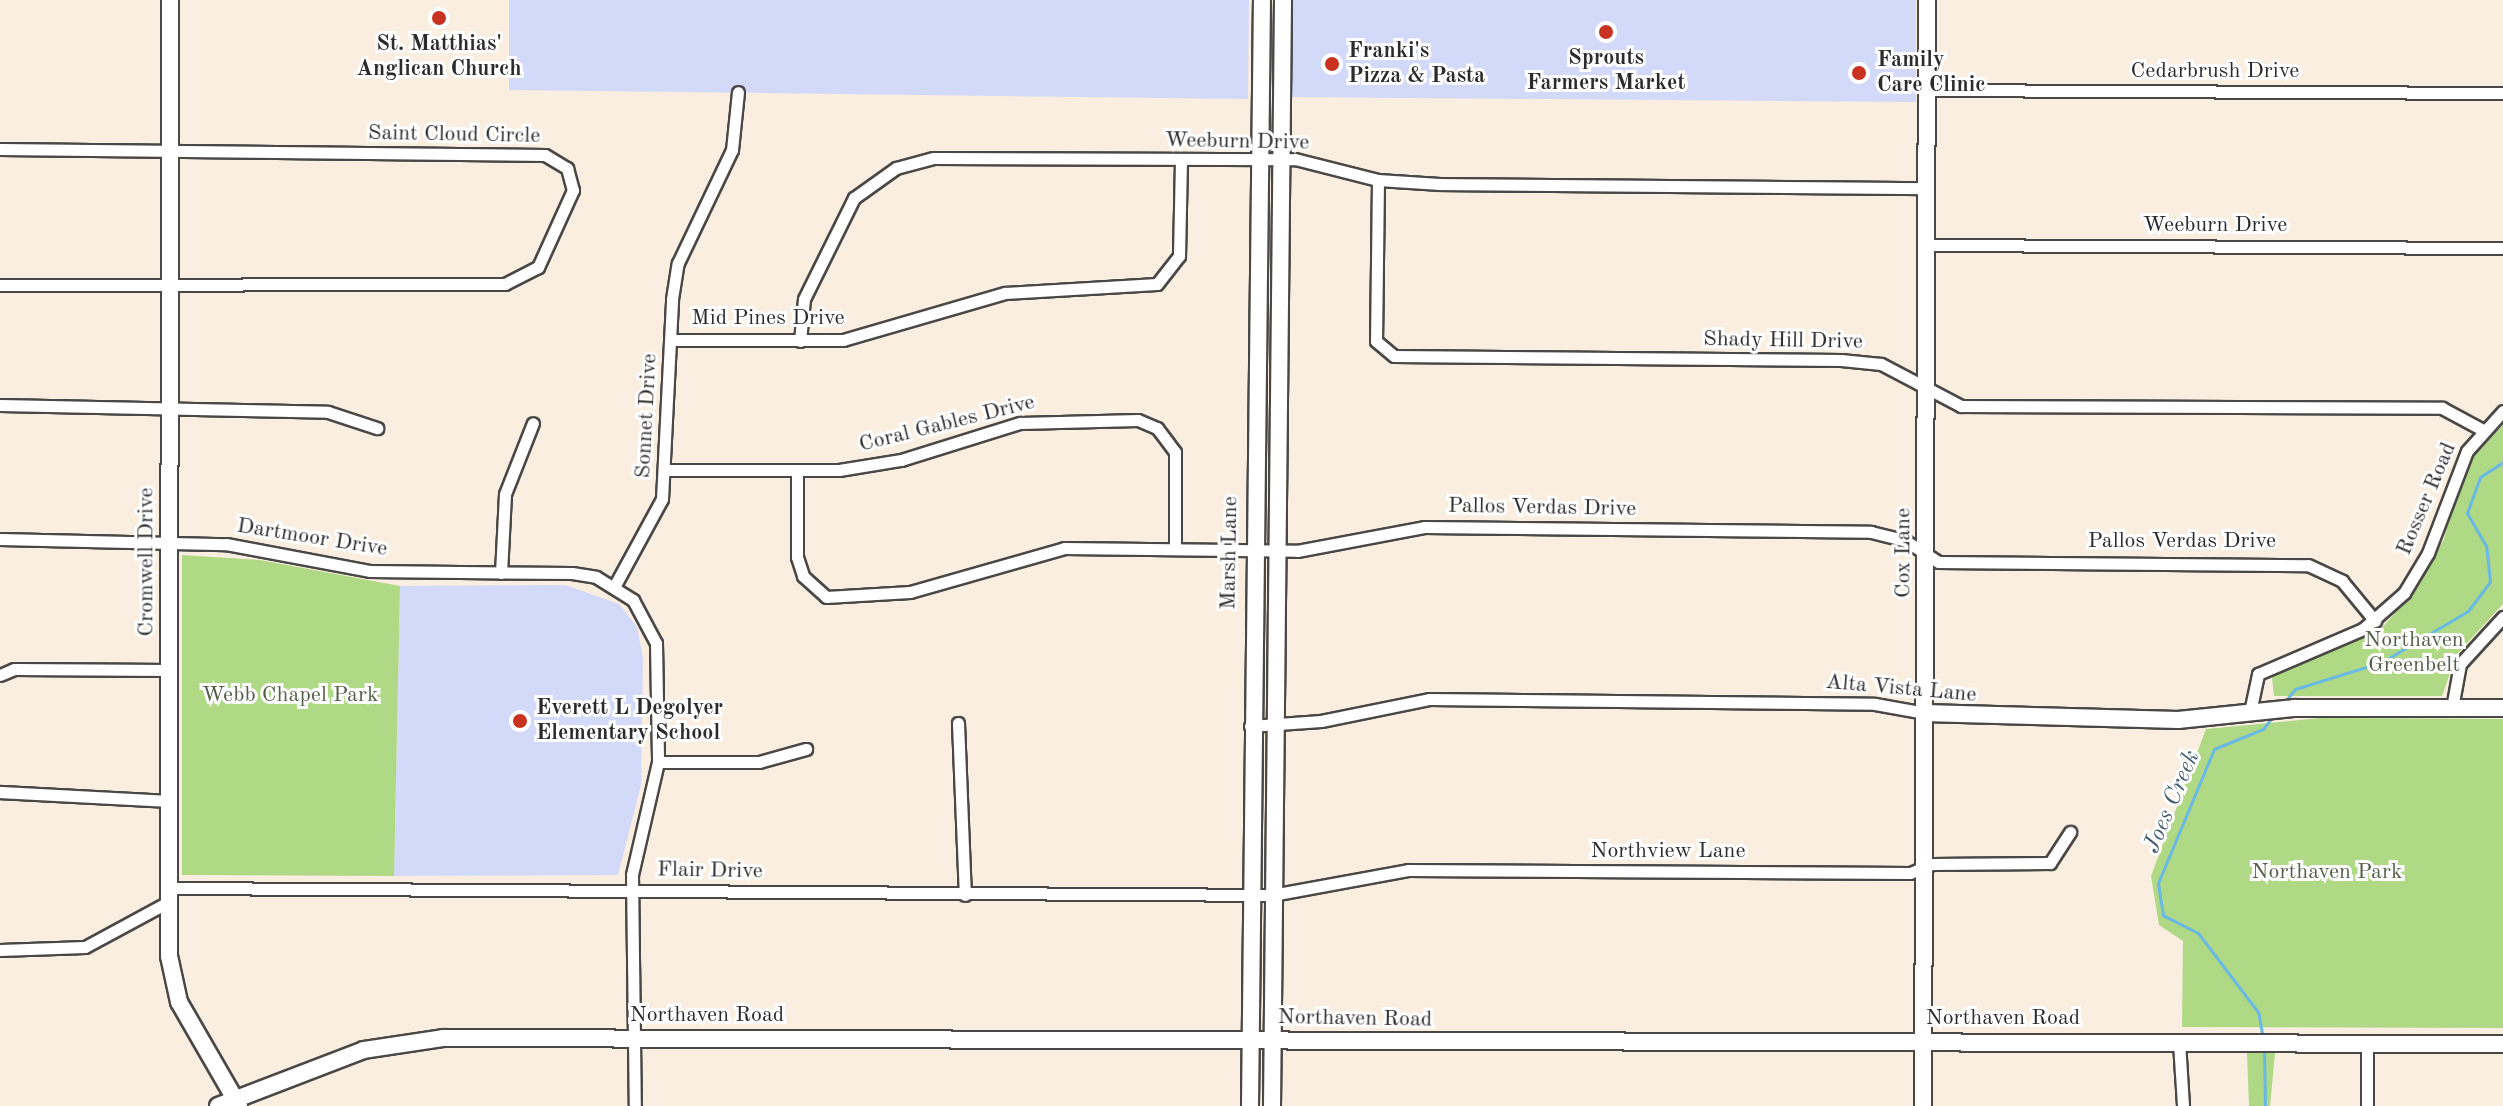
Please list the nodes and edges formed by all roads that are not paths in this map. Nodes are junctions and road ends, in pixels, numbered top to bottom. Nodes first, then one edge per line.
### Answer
1 (170, 0) edge
2 (1262, 0) edge
3 (1283, 0) edge
4 (1927, 0) edge
5 (1928, 90) junction
6 (738, 92) dead end
7 (2503, 93) edge
8 (0, 149) edge
9 (170, 151) junction
10 (1280, 158) junction
11 (1181, 161) junction
12 (1258, 161) junction
13 (1378, 180) junction
14 (1927, 188) junction
15 (1927, 245) junction
16 (2503, 248) edge
17 (170, 283) junction
18 (0, 285) edge
19 (671, 340) junction
20 (800, 341) junction
21 (1927, 391) junction
22 (0, 405) edge
23 (2503, 411) edge
24 (169, 412) junction
25 (533, 423) dead end
26 (377, 428) dead end
27 (2483, 430) junction
28 (668, 470) junction
29 (797, 470) junction
30 (0, 539) edge
31 (169, 541) junction
32 (1175, 548) junction
33 (1252, 550) junction
34 (1273, 550) junction
35 (1926, 553) junction
36 (501, 573) junction
37 (614, 587) junction
38 (2503, 617) edge
39 (2375, 621) junction
40 (169, 670) junction
41 (0, 675) edge
42 (2452, 708) junction
43 (2503, 708) edge
44 (2254, 712) junction
45 (1925, 713) junction
46 (958, 723) dead end
47 (1271, 725) junction
48 (1249, 726) junction
49 (806, 749) dead end
50 (658, 762) junction
51 (0, 792) edge
52 (169, 801) junction
53 (2070, 832) dead end
54 (1924, 867) junction
55 (632, 890) junction
56 (1248, 894) junction
57 (170, 895) junction
58 (965, 895) junction
59 (1272, 895) junction
60 (0, 950) edge
61 (636, 1038) junction
62 (1249, 1039) junction
63 (1272, 1039) junction
64 (1923, 1041) junction
65 (2179, 1042) junction
66 (2367, 1043) junction
67 (2503, 1044) edge
68 (237, 1104) edge
69 (218, 1106) edge
70 (635, 1106) edge
71 (1250, 1106) edge
72 (1272, 1106) edge
73 (1923, 1106) edge
74 (2183, 1106) edge
75 (2367, 1106) edge

1 - 9 street, Cromwell Drive
2 - 12 street, Marsh Lane
3 - 10 street, Marsh Lane
4 - 5 street, Cox Lane
5 - 7 street, Cedarbrush Drive
5 - 14 street, Cox Lane
6 - 19 street, Sonnet Drive
8 - 9 street, Saint Cloud Circle
9 - 17 street, Cromwell Drive
9 - 17 street, Saint Cloud Circle
10 - 12 street, Weeburn Drive
10 - 13 street, Weeburn Drive
10 - 34 street, Marsh Lane
11 - 12 street, Weeburn Drive
11 - 20 street, Weeburn Drive
11 - 20 street, Mid Pines Drive
12 - 33 street, Marsh Lane
13 - 14 street, Weeburn Drive
13 - 21 street, Shady Hill Drive
14 - 15 street, Cox Lane
15 - 16 street, Weeburn Drive
15 - 21 street, Cox Lane
17 - 18 street, Saint Cloud Circle
17 - 24 street, Cromwell Drive
19 - 20 street, Mid Pines Drive
19 - 28 street, Sonnet Drive
21 - 27 street, Shady Hill Drive
21 - 35 street, Cox Lane
22 - 24 street
23 - 27 street, Rosser Road
24 - 26 street
24 - 31 street, Cromwell Drive
25 - 36 street
27 - 39 street, Rosser Road
28 - 29 street, Coral Gables Drive
28 - 37 street, Sonnet Drive
29 - 32 street, Coral Gables Drive
29 - 32 street, Pallos Verdas Drive
30 - 31 street, Dartmoor Drive
31 - 36 street, Dartmoor Drive
31 - 40 street, Cromwell Drive
32 - 33 street, Pallos Verdas Drive
33 - 34 street, Pallos Verdas Drive
33 - 48 street, Marsh Lane
34 - 35 street, Pallos Verdas Drive
34 - 47 street, Marsh Lane
35 - 39 street, Pallos Verdas Drive
35 - 45 street, Cox Lane
36 - 37 street, Dartmoor Drive
37 - 50 street
38 - 42 street
39 - 44 street, Rosser Road
40 - 41 street
40 - 52 street, Cromwell Drive
42 - 43 street, Alta Vista Lane
42 - 44 street, Alta Vista Lane
44 - 45 street, Alta Vista Lane
45 - 47 street, Alta Vista Lane
45 - 54 street, Cox Lane
46 - 58 street
47 - 48 street, Alta Vista Lane
47 - 59 street, Marsh Lane
48 - 56 street, Marsh Lane
49 - 50 street
50 - 55 street
51 - 52 street
52 - 57 street, Cromwell Drive
53 - 54 street, Northview Lane
54 - 59 street, Northview Lane
54 - 64 street, Cox Lane
55 - 57 street, Flair Drive
55 - 58 street, Flair Drive
55 - 61 street
56 - 58 street, Flair Drive
56 - 59 street, Northview Lane
56 - 62 street, Marsh Lane
57 - 60 street
57 - 68 street, Cromwell Drive
59 - 63 street, Marsh Lane
61 - 62 street, Northaven Road
61 - 68 street, Northaven Road
61 - 70 street
62 - 63 street, Northaven Road
62 - 71 street, Marsh Lane
63 - 64 street, Northaven Road
63 - 72 street, Marsh Lane
64 - 65 street, Northaven Road
64 - 73 street, Cox Lane
65 - 66 street, Northaven Road
65 - 74 street
66 - 67 street, Northaven Road
66 - 75 street
68 - 69 street, Northaven Road

